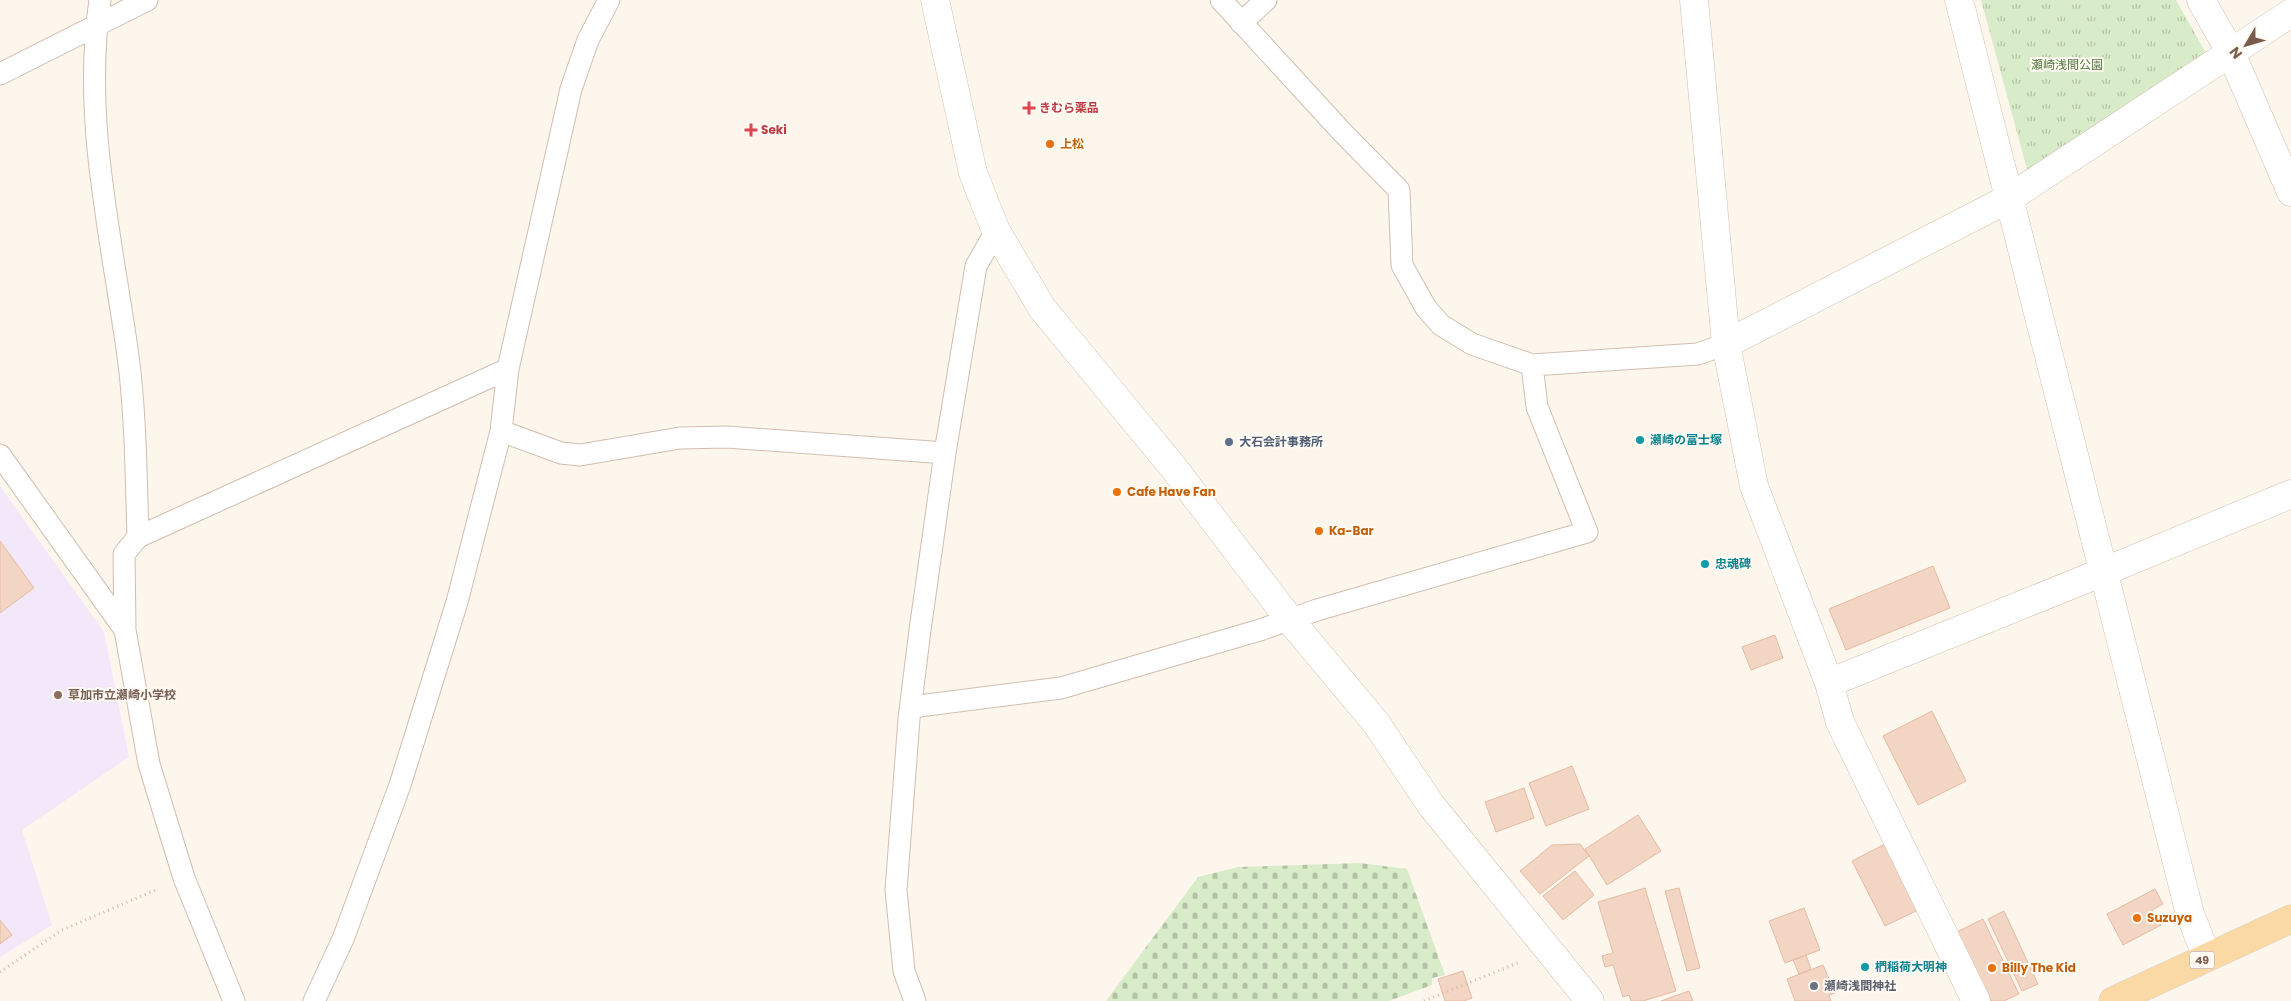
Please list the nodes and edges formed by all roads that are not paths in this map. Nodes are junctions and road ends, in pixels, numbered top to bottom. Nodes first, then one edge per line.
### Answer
1 (100, 0) edge
2 (146, 0) edge
3 (609, 0) edge
4 (935, 0) edge
5 (1221, 0) edge
6 (1266, 0) edge
7 (1694, 0) edge
8 (1959, 0) edge
9 (2201, 0) edge
10 (2291, 13) edge
11 (1242, 23) junction
12 (96, 26) junction
13 (2231, 53) junction
14 (0, 74) edge
15 (2291, 192) edge
16 (2008, 199) junction
17 (996, 231) junction
18 (1726, 344) junction
19 (1532, 365) junction
20 (508, 369) junction
21 (501, 431) junction
22 (945, 453) junction
23 (0, 455) edge
24 (2291, 494) edge
25 (138, 537) junction
26 (2103, 572) junction
27 (1290, 620) junction
28 (125, 630) junction
29 (1829, 683) junction
30 (911, 707) junction
31 (2291, 919) edge
32 (2207, 958) junction
33 (234, 1001) edge
34 (314, 1001) edge
35 (916, 1001) edge
36 (1590, 1001) edge
37 (1976, 1001) edge
38 (2113, 1001) edge

1 - 12 lane
2 - 12 lane
3 - 20 lane
4 - 17 street
5 - 11 lane
6 - 11 lane
7 - 18 street
8 - 16 street
9 - 13 street
10 - 13 street
11 - 19 lane
12 - 14 lane
12 - 25 lane
13 - 15 street
13 - 16 street
16 - 18 street
16 - 26 street
17 - 22 lane
17 - 27 street
18 - 19 lane
18 - 29 street
19 - 27 lane
20 - 21 lane
20 - 25 lane
21 - 22 lane
21 - 34 lane
22 - 30 lane
23 - 28 lane
24 - 26 street
25 - 28 lane
26 - 29 street
26 - 32 street
27 - 30 lane
27 - 36 street
28 - 33 lane
29 - 37 street
30 - 35 lane
31 - 32 main road, 49
32 - 38 main road, 49

